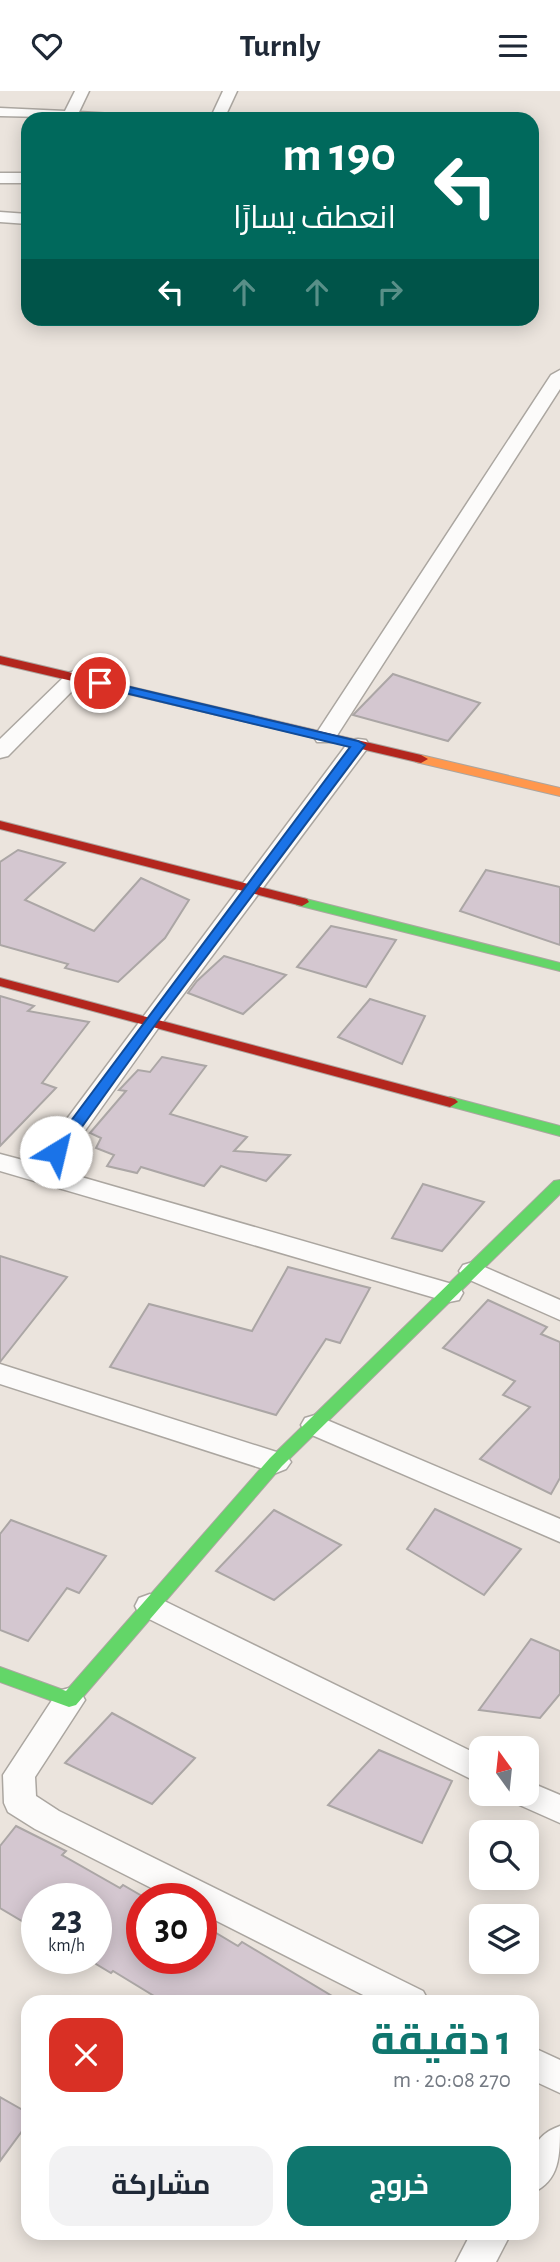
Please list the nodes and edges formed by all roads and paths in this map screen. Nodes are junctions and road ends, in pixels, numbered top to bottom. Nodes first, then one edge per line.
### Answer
1 (82, 91) edge
2 (229, 91) edge
3 (0, 111) edge
4 (72, 112) edge
5 (220, 112) edge
6 (21, 113) edge
7 (0, 178) edge
8 (21, 179) edge
9 (15, 218) edge
10 (0, 230) edge
11 (560, 375) edge
12 (0, 660) edge
13 (75, 677) junction
14 (325, 737) junction
15 (358, 745) junction
16 (0, 751) edge
17 (560, 792) edge
18 (0, 825) edge
19 (252, 888) junction
20 (560, 967) edge
21 (0, 982) edge
22 (150, 1022) junction
23 (560, 1131) edge
24 (0, 1162) edge
25 (40, 1174) junction
26 (560, 1185) edge
27 (473, 1271) junction
28 (449, 1293) junction
29 (560, 1311) edge
30 (0, 1374) edge
31 (315, 1425) junction
32 (276, 1462) junction
33 (560, 1531) edge
34 (150, 1606) junction
35 (0, 1674) edge
36 (69, 1700) junction
37 (469, 1765) edge
38 (539, 1800) edge
39 (560, 1810) edge
40 (397, 1995) edge
41 (539, 2066) edge
42 (560, 2077) edge
43 (560, 2142) edge
44 (539, 2168) edge
45 (488, 2240) edge
46 (475, 2262) edge

1 - 4 street
2 - 5 street
3 - 6 street
7 - 8 street
9 - 10 street
11 - 14 street
12 - 13 street
13 - 14 street
13 - 16 street
14 - 15 street
15 - 17 street
15 - 19 street
18 - 19 street
19 - 20 street
19 - 22 street
21 - 22 street
22 - 23 street
22 - 25 street
24 - 25 street
25 - 28 street
26 - 27 street
27 - 28 street
27 - 29 street
28 - 31 street
30 - 32 street
31 - 32 street
31 - 33 street
32 - 34 street
34 - 36 street
34 - 37 street
35 - 36 street
36 - 40 street
38 - 39 street
41 - 42 street
43 - 44 street
45 - 46 street

